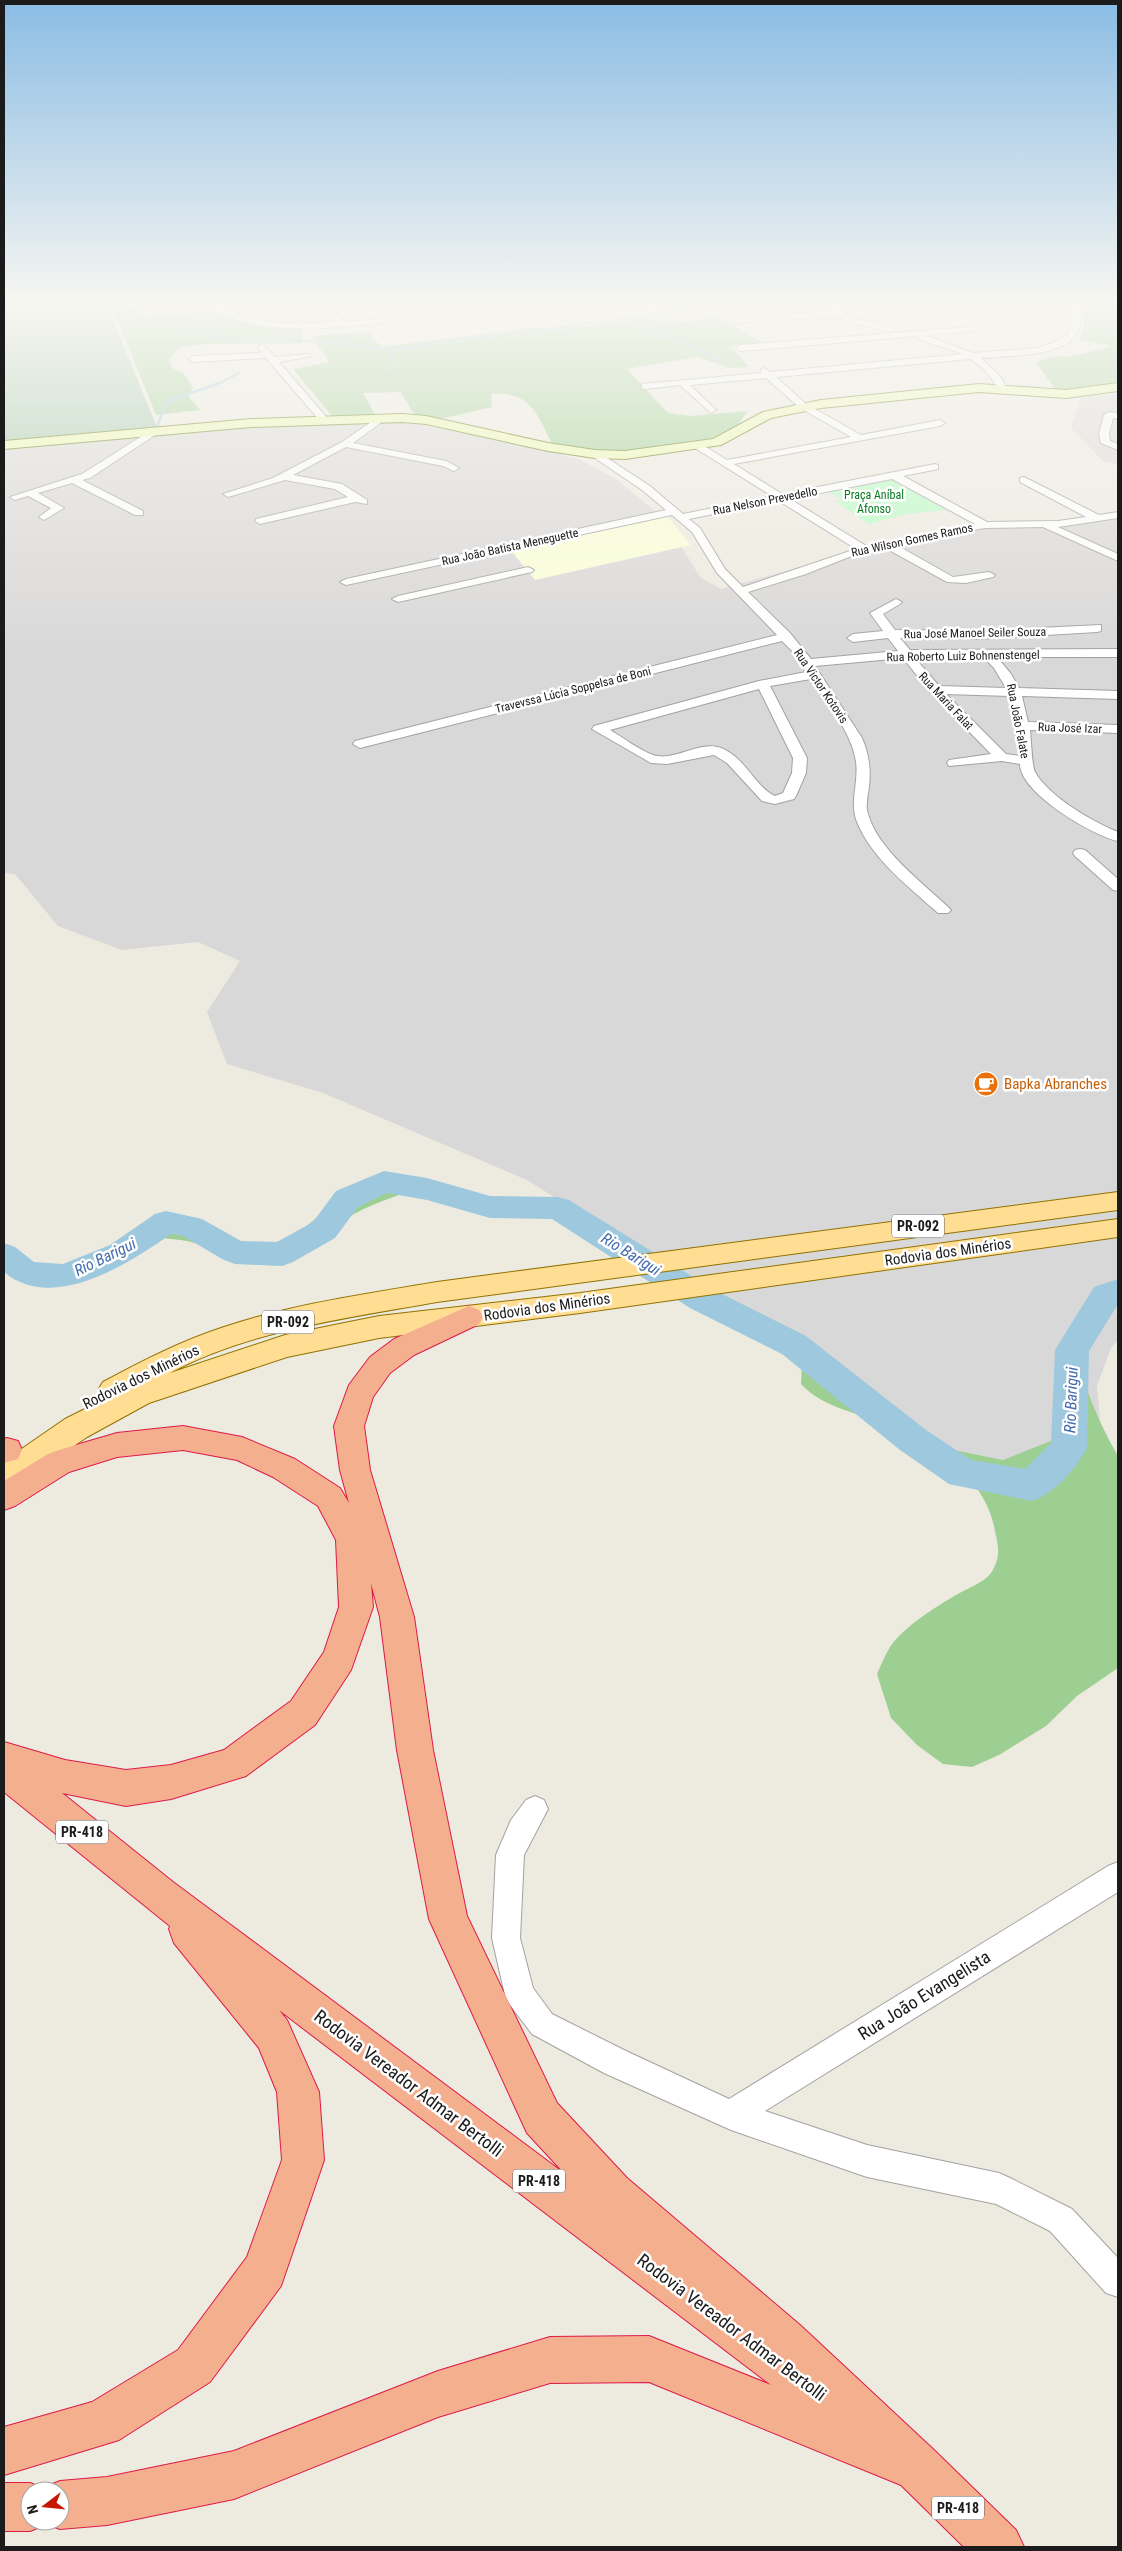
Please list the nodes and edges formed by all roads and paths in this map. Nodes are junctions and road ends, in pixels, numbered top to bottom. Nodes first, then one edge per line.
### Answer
1 (322, 420) edge
2 (379, 420) edge
3 (426, 420) edge
4 (758, 420) edge
5 (828, 420) edge
6 (1108, 420) edge
7 (940, 423) dead end
8 (156, 431) junction
9 (860, 438) junction
10 (345, 444) junction
11 (4, 446) edge
12 (698, 446) junction
13 (1118, 447) edge
14 (595, 454) junction
15 (726, 463) junction
16 (935, 467) dead end
17 (454, 468) dead end
18 (893, 475) junction
19 (284, 477) junction
20 (1024, 480) dead end
21 (75, 481) junction
22 (31, 494) junction
23 (228, 494) dead end
24 (14, 497) dead end
25 (357, 498) junction
26 (781, 498) junction
27 (367, 505) dead end
28 (138, 513) dead end
29 (679, 514) junction
30 (1118, 515) edge
31 (44, 517) dead end
32 (1097, 518) junction
33 (260, 521) dead end
34 (985, 525) junction
35 (1044, 525) junction
36 (891, 546) junction
37 (865, 550) junction
38 (477, 554) junction
39 (1118, 558) edge
40 (528, 570) dead end
41 (989, 575) dead end
42 (492, 578) junction
43 (346, 582) dead end
44 (741, 591) junction
45 (398, 599) dead end
46 (896, 602) dead end
47 (1097, 628) dead end
48 (891, 634) junction
49 (786, 636) junction
50 (853, 638) dead end
51 (1118, 653) edge
52 (906, 654) junction
53 (988, 656) junction
54 (814, 673) junction
55 (763, 684) junction
56 (935, 690) junction
57 (1015, 691) junction
58 (1118, 695) edge
59 (1022, 726) junction
60 (1118, 729) edge
61 (360, 744) dead end
62 (1002, 757) junction
63 (1028, 761) junction
64 (954, 763) dead end
65 (1118, 836) edge
66 (1080, 853) dead end
67 (1116, 883) edge
68 (943, 910) dead end
69 (1118, 1201) edge
70 (1118, 1228) edge
71 (469, 1318) junction
72 (5, 1458) edge
73 (4, 1497) edge
74 (4, 1759) edge
75 (4, 1770) edge
76 (536, 1809) dead end
77 (1118, 1876) edge
78 (160, 1895) junction
79 (731, 2115) junction
80 (1118, 2281) edge
81 (4, 2451) edge
82 (918, 2468) junction
83 (70, 2504) edge
84 (4, 2507) edge
85 (20, 2507) edge
86 (999, 2547) edge

1 - 8 main road
2 - 10 street
3 - 14 main road
4 - 12 main road
5 - 9 street
6 - 13 street
7 - 9 street
8 - 11 main road
8 - 21 street
9 - 15 street
10 - 17 street
10 - 19 street
12 - 14 main road
12 - 15 street
14 - 29 street, Rua Victor Kotovis
15 - 26 street
16 - 18 street, Rua Nelson Prevedello
18 - 26 street, Rua Nelson Prevedello
18 - 34 street
19 - 23 street
19 - 25 street
20 - 32 street
21 - 22 street
21 - 28 street
22 - 24 street
22 - 31 street
25 - 27 street
25 - 33 street
26 - 29 street, Rua Nelson Prevedello
26 - 37 street
29 - 38 street, Rua João Batista Meneguette
29 - 44 street, Rua Victor Kotovis
30 - 32 street, Rua Wilson Gomes Ramos
32 - 35 street, Rua Wilson Gomes Ramos
34 - 35 street, Rua Wilson Gomes Ramos
34 - 36 street, Rua Wilson Gomes Ramos
35 - 39 street
36 - 37 street, Rua Wilson Gomes Ramos
36 - 41 street
37 - 44 street, Rua Wilson Gomes Ramos
38 - 42 street
38 - 43 street, Rua João Batista Meneguette
40 - 42 street
42 - 45 street
44 - 49 street, Rua Victor Kotovis
46 - 48 street, Rua Maria Falat
47 - 48 street, Rua José Manoel Seiler Souza
48 - 50 street, Rua José Manoel Seiler Souza
48 - 52 street, Rua Maria Falat
49 - 54 street, Rua Victor Kotovis
49 - 61 street, Travevssa Lúcia Soppelsa de Boni
51 - 53 street, Rua Roberto Luiz Bohnenstengel
52 - 53 street, Rua Roberto Luiz Bohnenstengel
52 - 54 street, Rua Roberto Luiz Bohnenstengel
52 - 56 street, Rua Maria Falat
53 - 57 street, Rua João Falate
54 - 55 street, Rua Roberto Luiz Bohnenstengel
54 - 68 street, Rua Victor Kotovis
55 - 55 street, Rua Roberto Luiz Bohnenstengel
56 - 57 street
56 - 62 street, Rua Maria Falat
57 - 58 street
57 - 59 street, Rua João Falate
59 - 60 street, Rua José Izar
59 - 63 street, Rua João Falate
62 - 63 street
62 - 64 street
63 - 65 street, Rua João Falate
66 - 67 street
69 - 72 main road, Rodovia dos Minérios / PR-092
70 - 71 main road, Rodovia dos Minérios / PR-092
71 - 72 main road, Rodovia dos Minérios / PR-092
71 - 82 highway
73 - 74 highway
75 - 78 highway, Rodovia Vereador Admar Bertolli / PR-418
76 - 79 street
77 - 79 street, Rua João Evangelista
78 - 81 highway
78 - 82 highway, Rodovia Vereador Admar Bertolli / PR-418
79 - 80 street
82 - 83 highway
82 - 86 highway, Rodovia Vereador Admar Bertolli / PR-418
84 - 85 highway

